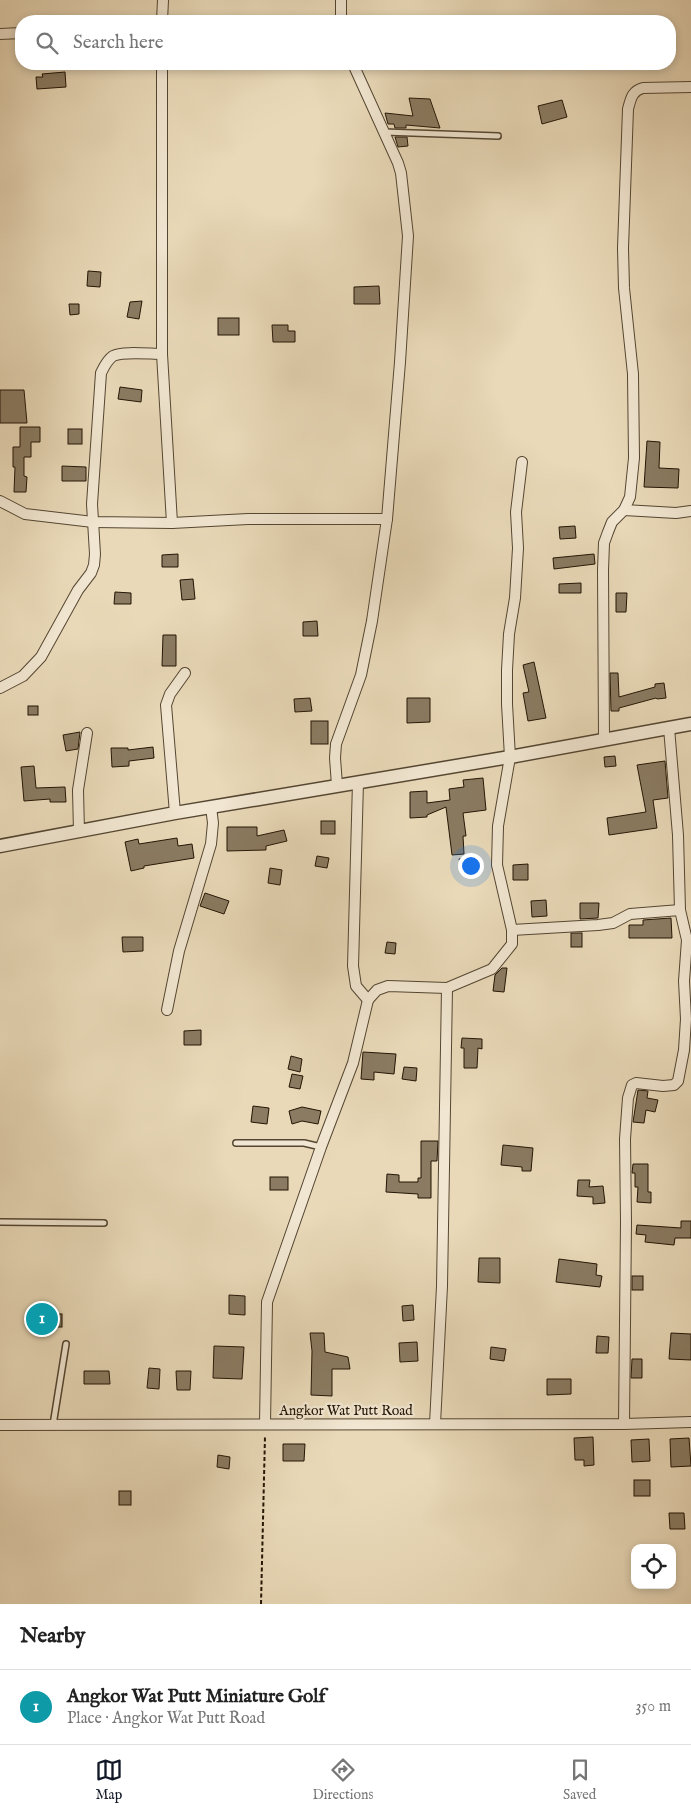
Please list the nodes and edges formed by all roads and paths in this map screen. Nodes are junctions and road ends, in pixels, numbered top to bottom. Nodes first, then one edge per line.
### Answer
1 (163, 0) edge
2 (341, 0) edge
3 (162, 15) edge
4 (341, 15) edge
5 (15, 33) edge
6 (0, 34) edge
7 (162, 70) edge
8 (356, 70) edge
9 (691, 87) edge
10 (383, 132) junction
11 (498, 136) dead end
12 (162, 354) junction
13 (522, 462) dead end
14 (0, 501) edge
15 (624, 510) junction
16 (691, 511) edge
17 (387, 519) junction
18 (93, 522) junction
19 (172, 523) junction
20 (185, 672) dead end
21 (0, 688) edge
22 (691, 724) edge
23 (669, 728) junction
24 (87, 733) dead end
25 (604, 739) junction
26 (510, 757) junction
27 (358, 782) junction
28 (337, 785) junction
29 (210, 807) junction
30 (175, 813) junction
31 (79, 832) junction
32 (0, 846) edge
33 (680, 910) junction
34 (512, 930) junction
35 (689, 950) edge
36 (446, 988) junction
37 (368, 1000) junction
38 (167, 1010) dead end
39 (236, 1143) dead end
40 (321, 1147) junction
41 (0, 1222) edge
42 (104, 1223) dead end
43 (66, 1344) dead end
44 (691, 1422) edge
45 (265, 1424) junction
46 (435, 1424) junction
47 (624, 1424) junction
48 (0, 1425) edge
49 (53, 1425) junction
50 (261, 1604) edge

1 - 3 street
2 - 4 street
5 - 6 street
7 - 12 street
8 - 10 street
9 - 15 street
10 - 11 lane
10 - 17 street
12 - 18 street
12 - 19 street
13 - 26 street
14 - 18 street
15 - 16 street
15 - 25 street
17 - 19 street
17 - 28 street
18 - 19 street
18 - 21 street
20 - 30 street
22 - 23 street
23 - 25 street
23 - 33 street
24 - 31 street
25 - 26 street
26 - 27 street
26 - 34 street
27 - 28 street
27 - 37 street
28 - 29 street
29 - 30 street
29 - 38 street
30 - 31 street
31 - 32 street
33 - 34 street
33 - 35 street
34 - 36 street
35 - 47 street
36 - 37 street
36 - 46 street
37 - 40 street
39 - 40 lane
40 - 45 street
41 - 42 lane
43 - 49 lane
44 - 47 street, Angkor Wat Putt Road
45 - 46 street, Angkor Wat Putt Road
45 - 49 street, Angkor Wat Putt Road
45 - 50 path
46 - 47 street, Angkor Wat Putt Road
48 - 49 street, Angkor Wat Putt Road

